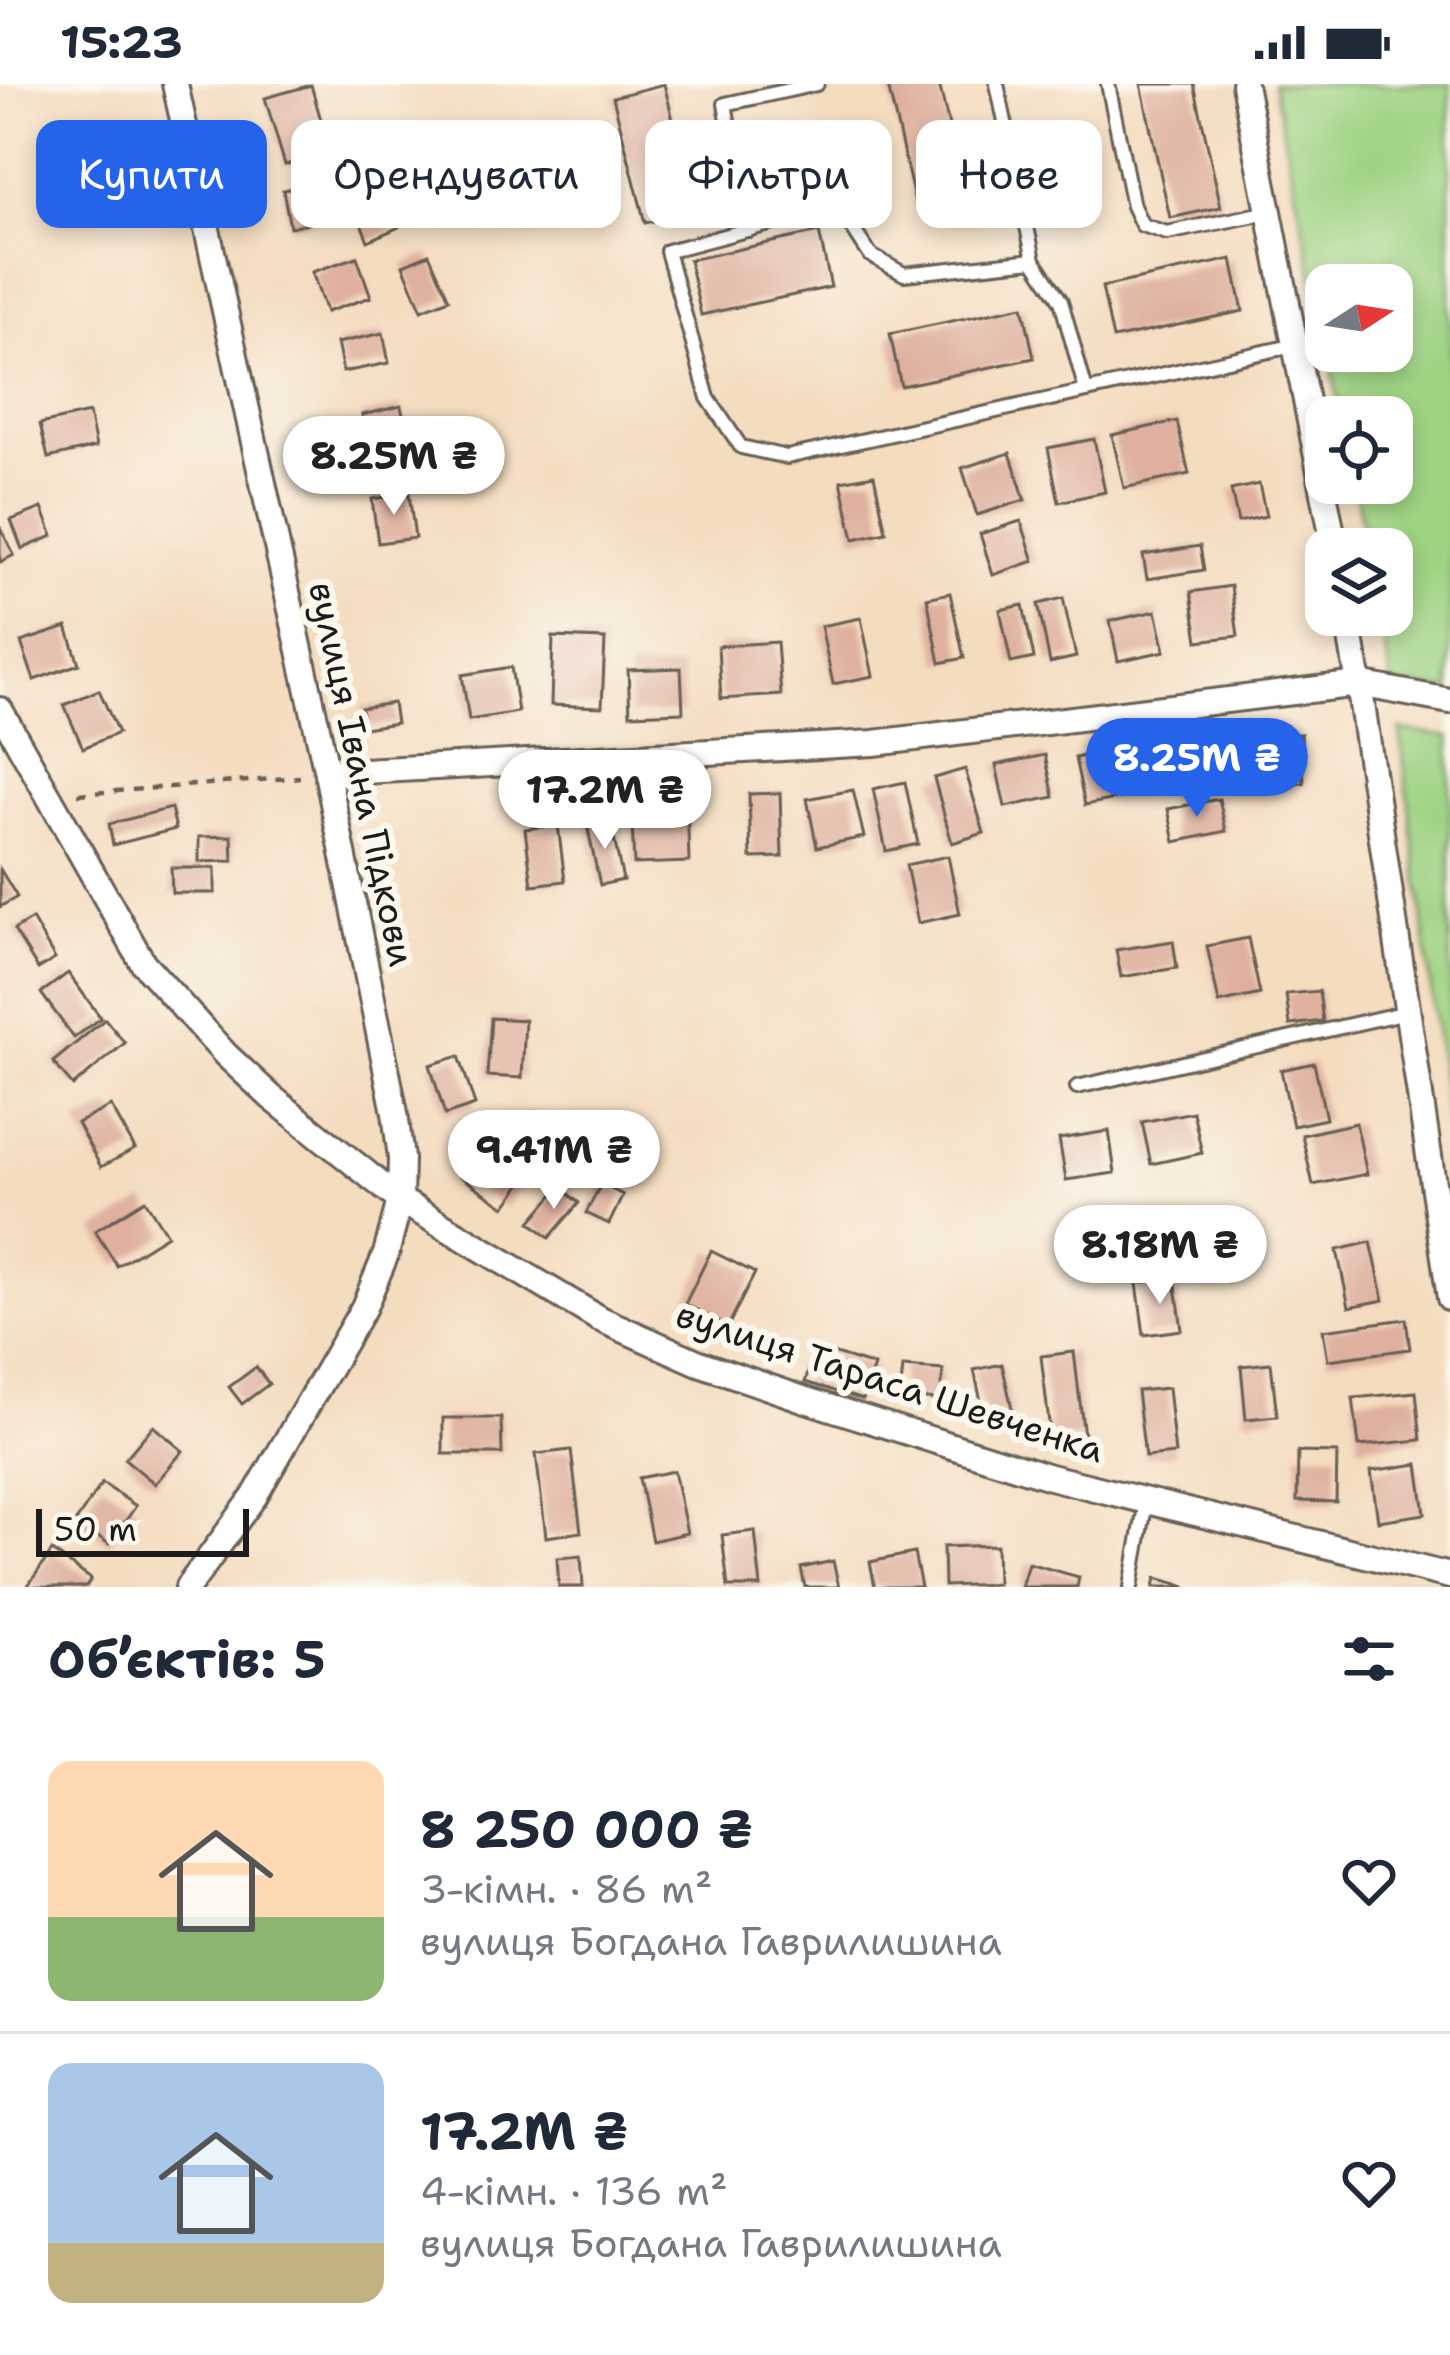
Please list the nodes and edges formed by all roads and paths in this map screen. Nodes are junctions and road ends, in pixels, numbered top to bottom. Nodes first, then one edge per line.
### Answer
1 (175, 84) edge
2 (817, 84) edge
3 (997, 84) edge
4 (1108, 84) edge
5 (1244, 84) edge
6 (1270, 212) junction
7 (749, 230) junction
8 (1034, 260) junction
9 (1297, 344) junction
10 (1086, 391) junction
11 (1330, 528) edge
12 (1351, 636) edge
13 (1359, 684) junction
14 (1450, 701) edge
15 (0, 710) edge
16 (327, 773) junction
17 (49, 797) junction
18 (1408, 1012) junction
19 (1077, 1087) dead end
20 (400, 1200) junction
21 (1450, 1298) edge
22 (1146, 1501) junction
23 (1450, 1576) edge
24 (188, 1587) edge
25 (1131, 1587) edge

1 - 16 street, вулиця Івана Підкови
2 - 7 lane
3 - 8 lane
4 - 6 lane
5 - 6 street
6 - 9 street
7 - 8 lane
7 - 10 lane
8 - 10 lane
9 - 10 lane
9 - 11 street
12 - 13 street
13 - 14 street
13 - 16 street
13 - 18 street
15 - 17 street, вулиця Тараса Шевченка
16 - 17 path
16 - 20 street, вулиця Івана Підкови
17 - 20 street, вулиця Тараса Шевченка
18 - 19 lane
18 - 21 street
20 - 22 street, вулиця Тараса Шевченка
20 - 24 street, вулиця Івана Підкови
22 - 23 street, вулиця Тараса Шевченка
22 - 25 lane

